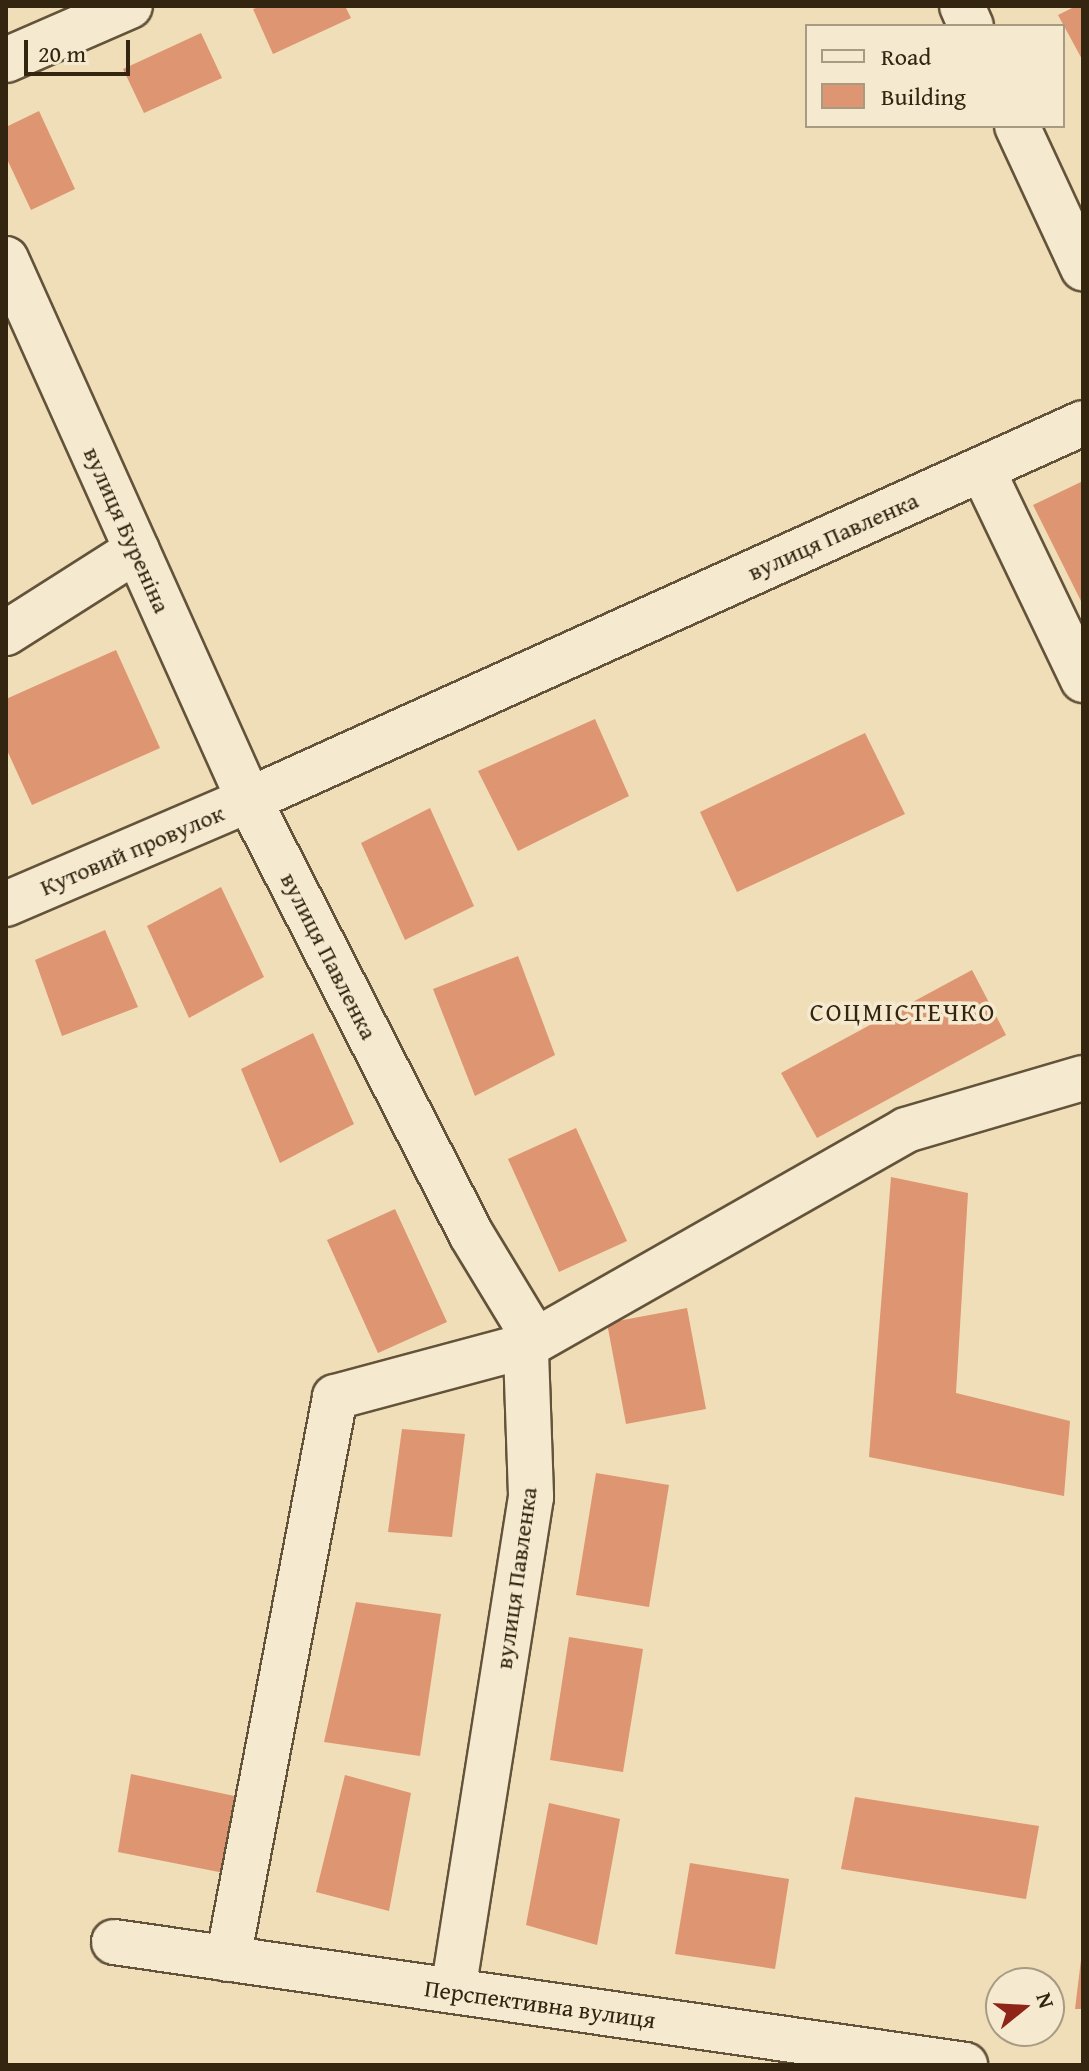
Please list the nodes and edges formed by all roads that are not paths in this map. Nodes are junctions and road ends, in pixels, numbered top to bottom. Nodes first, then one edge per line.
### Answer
1 (130, 6) edge
2 (6, 60) edge
3 (1018, 128) edge
4 (6, 259) edge
5 (1083, 268) edge
6 (1083, 423) edge
7 (982, 469) junction
8 (137, 550) junction
9 (6, 633) edge
10 (1083, 680) edge
11 (249, 800) junction
12 (9, 894) edge
13 (1083, 1078) edge
14 (526, 1346) junction
15 (114, 1942) dead end
16 (228, 1959) junction
17 (453, 1991) junction
18 (965, 2065) edge

1 - 2 street
3 - 5 street
4 - 8 street, вулиця Буреніна
6 - 7 street, вулиця Павленка
7 - 10 street
7 - 11 street, вулиця Павленка
8 - 9 street
8 - 11 street, вулиця Буреніна
11 - 12 street, Кутовий провулок
11 - 14 street, вулиця Павленка
13 - 14 street
14 - 16 street
14 - 17 street, вулиця Павленка
15 - 16 street, Перспективна вулиця
16 - 17 street, Перспективна вулиця
17 - 18 street, Перспективна вулиця

